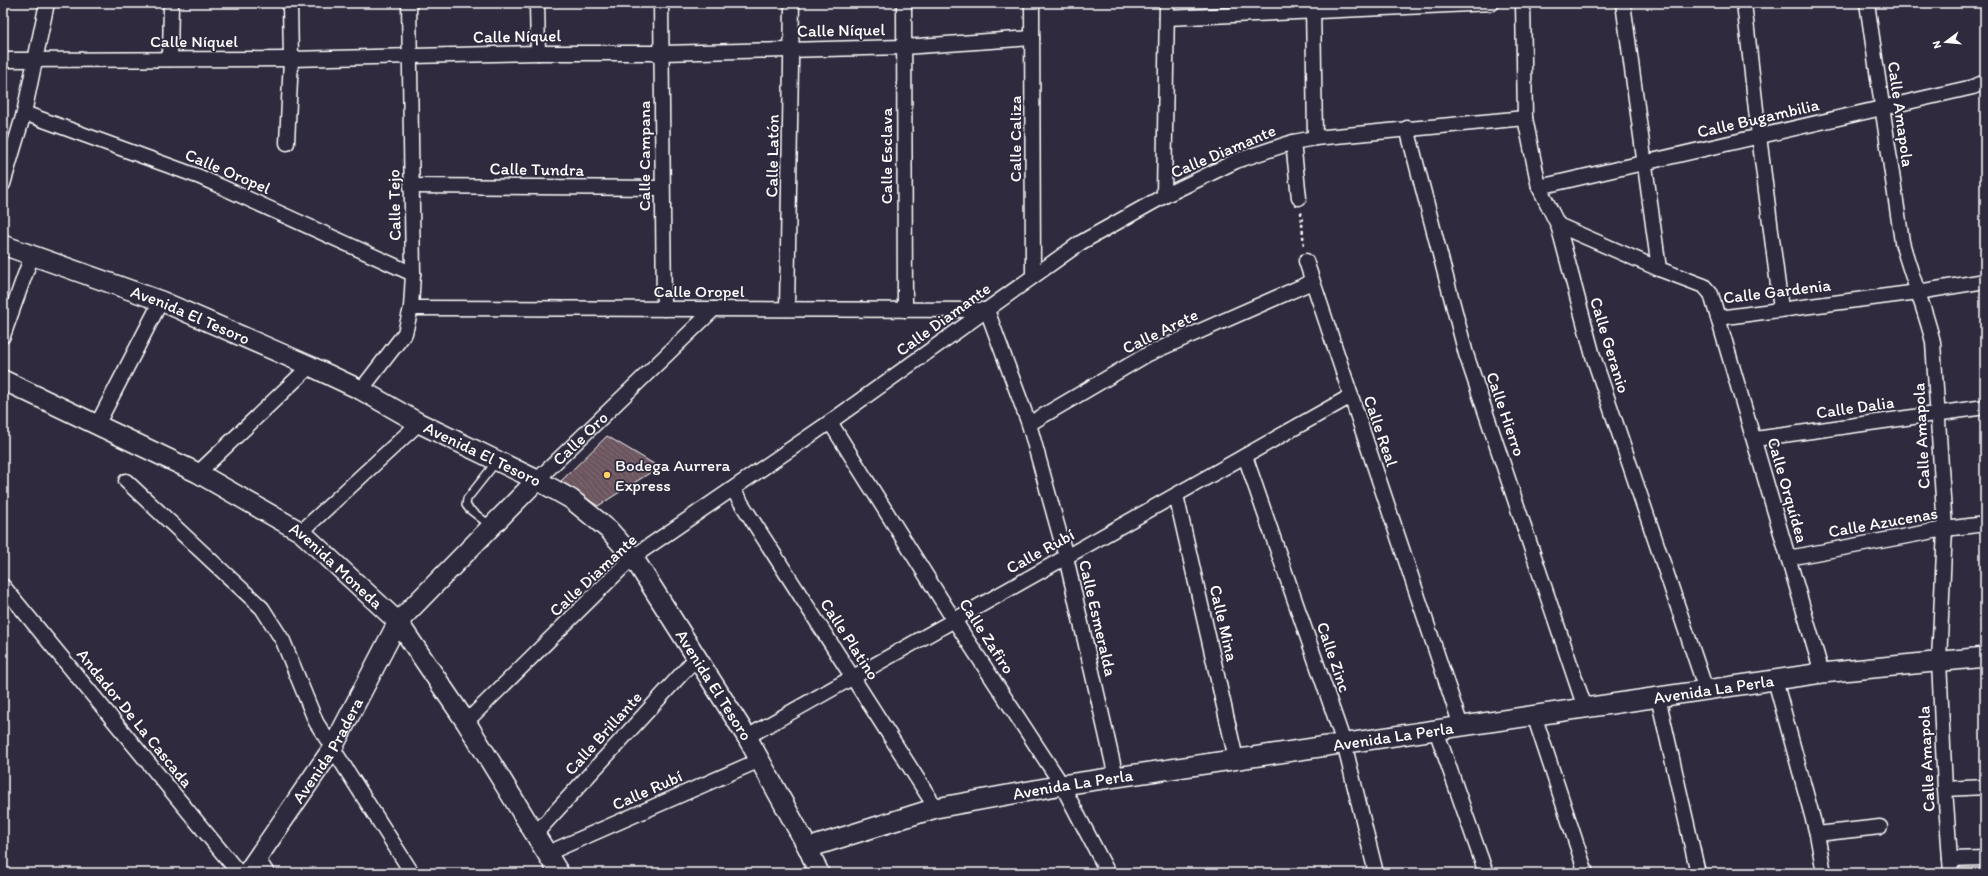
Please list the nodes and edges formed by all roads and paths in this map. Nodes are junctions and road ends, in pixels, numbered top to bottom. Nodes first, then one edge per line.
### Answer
1 (47, 3) edge
2 (171, 3) edge
3 (290, 3) edge
4 (409, 3) edge
5 (537, 3) edge
6 (661, 3) edge
7 (792, 3) edge
8 (904, 3) edge
9 (1032, 3) edge
10 (1167, 3) edge
11 (1492, 3) edge
12 (1523, 3) edge
13 (1623, 3) edge
14 (1744, 3) edge
15 (1867, 3) edge
16 (1313, 7) edge
17 (1167, 18) junction
18 (1032, 38) junction
19 (904, 47) junction
20 (792, 49) junction
21 (538, 53) junction
22 (662, 53) junction
23 (409, 57) junction
24 (170, 59) junction
25 (291, 59) junction
26 (3, 60) edge
27 (35, 60) junction
28 (1985, 82) edge
29 (1881, 108) junction
30 (24, 112) junction
31 (1525, 118) junction
32 (1406, 128) junction
33 (1759, 136) junction
34 (1315, 138) junction
35 (1293, 142) junction
36 (287, 143) dead end
37 (1644, 164) junction
38 (3, 184) edge
39 (411, 186) junction
40 (1539, 187) junction
41 (662, 188) junction
42 (1164, 196) junction
43 (1299, 198) joint
44 (1558, 225) junction
45 (3, 245) edge
46 (32, 255) junction
47 (1306, 261) joint
48 (1659, 269) junction
49 (413, 274) junction
50 (1033, 276) junction
51 (1985, 281) edge
52 (1312, 282) junction
53 (1918, 292) junction
54 (161, 301) junction
55 (411, 308) junction
56 (664, 309) junction
57 (714, 309) junction
58 (787, 309) junction
59 (1781, 309) junction
60 (905, 310) junction
61 (987, 310) junction
62 (1718, 318) junction
63 (3, 336) edge
64 (310, 366) junction
65 (3, 380) edge
66 (361, 390) junction
67 (1351, 396) junction
68 (1985, 407) edge
69 (1938, 413) junction
70 (830, 422) junction
71 (419, 423) junction
72 (1029, 424) junction
73 (97, 425) junction
74 (1755, 439) junction
75 (1245, 456) junction
76 (498, 461) junction
77 (198, 473) junction
78 (537, 480) junction
79 (126, 481) dead end
80 (733, 490) junction
81 (1176, 495) junction
82 (1985, 524) edge
83 (491, 526) junction
84 (1945, 529) junction
85 (301, 532) junction
86 (632, 557) junction
87 (1066, 557) junction
88 (1788, 558) junction
89 (3, 586) edge
90 (954, 620) junction
91 (398, 622) junction
92 (697, 657) junction
93 (1985, 657) edge
94 (1939, 661) junction
95 (1822, 673) junction
96 (854, 677) junction
97 (1775, 680) junction
98 (1706, 690) junction
99 (1658, 697) junction
100 (1585, 708) junction
101 (1534, 715) junction
102 (466, 722) junction
103 (1461, 726) junction
104 (1436, 730) junction
105 (747, 736) junction
106 (1344, 743) junction
107 (332, 749) junction
108 (1236, 759) junction
109 (760, 760) junction
110 (1116, 777) junction
111 (1062, 786) junction
112 (1985, 787) edge
113 (1945, 789) junction
114 (936, 808) junction
115 (1880, 827) dead end
116 (536, 833) junction
117 (1816, 834) junction
118 (808, 848) junction
119 (548, 853) junction
120 (1985, 858) edge
121 (1950, 859) junction
122 (257, 868) edge
123 (816, 872) edge
124 (239, 873) edge
125 (412, 873) edge
126 (560, 873) edge
127 (1108, 873) edge
128 (1376, 873) edge
129 (1486, 873) edge
130 (1586, 873) edge
131 (1698, 873) edge
132 (1824, 873) edge
133 (1951, 873) edge

1 - 27 street
2 - 24 street
3 - 25 street
4 - 23 street, Calle Tejo
5 - 21 street
6 - 22 street, Calle Campana
7 - 20 street, Calle Latón
8 - 19 street, Calle Esclava
9 - 18 street, Calle Caliza
10 - 17 street
11 - 16 street
12 - 31 street, Calle Geranio
13 - 37 street
14 - 33 street
15 - 29 street, Calle Amapola
16 - 17 street
16 - 34 street
17 - 42 street
18 - 19 street, Calle Níquel
18 - 50 street, Calle Caliza
19 - 20 street, Calle Níquel
19 - 60 street, Calle Esclava
20 - 22 street, Calle Níquel
20 - 58 street, Calle Latón
21 - 22 street, Calle Níquel
21 - 23 street, Calle Níquel
22 - 41 street, Calle Campana
23 - 25 street, Calle Níquel
23 - 39 street, Calle Tejo
24 - 25 street, Calle Níquel
24 - 27 street, Calle Níquel
25 - 36 street
26 - 27 street, Calle Níquel
27 - 30 street
28 - 29 street, Calle Bugambilia
29 - 33 street, Calle Bugambilia
29 - 53 street, Calle Amapola
30 - 38 street
30 - 49 street, Calle Oropel
31 - 32 street, Calle Diamante
31 - 40 street, Calle Geranio
32 - 34 street, Calle Diamante
32 - 100 street, Calle Hierro
33 - 37 street, Calle Bugambilia
33 - 59 street
34 - 35 street, Calle Diamante
35 - 42 street, Calle Diamante
35 - 43 street
37 - 40 street, Calle Bugambilia
37 - 48 street
39 - 41 street, Calle Tundra
39 - 49 street, Calle Tejo
40 - 44 street, Calle Geranio
41 - 56 street, Calle Campana
42 - 50 street, Calle Diamante
43 - 47 path
44 - 48 street, Calle Gardenia
44 - 98 street, Calle Geranio
45 - 46 main road, Avenida El Tesoro
46 - 54 main road, Avenida El Tesoro
46 - 63 street
47 - 52 street, Calle Real
48 - 62 street, Calle Gardenia
49 - 55 street, Calle Tejo
50 - 61 street, Calle Diamante
51 - 53 street, Calle Gardenia
52 - 67 street, Calle Real
52 - 72 street, Calle Arete
53 - 59 street, Calle Gardenia
53 - 69 street, Calle Amapola
54 - 64 main road, Avenida El Tesoro
54 - 73 street
55 - 56 street, Calle Oropel
55 - 66 street, Calle Tejo
56 - 57 street, Calle Oropel
57 - 58 street, Calle Oropel
57 - 78 street, Calle Oro
58 - 60 street, Calle Oropel
59 - 62 street, Calle Gardenia
60 - 61 street, Calle Oropel
61 - 70 street, Calle Diamante
61 - 72 street, Calle Esmeralda
62 - 74 street, Calle Orquídea
64 - 66 main road, Avenida El Tesoro
64 - 77 street
65 - 73 main road, Avenida Moneda
66 - 71 main road, Avenida El Tesoro
67 - 75 street, Calle Rubí
67 - 103 street, Calle Real
68 - 69 street, Calle Dalia
69 - 74 street, Calle Dalia
69 - 84 street, Calle Amapola
70 - 80 street, Calle Diamante
70 - 90 street, Calle Zafiro
71 - 76 main road, Avenida El Tesoro
71 - 85 street
72 - 87 street, Calle Esmeralda
73 - 77 main road, Avenida Moneda
74 - 88 street, Calle Orquídea
75 - 81 street, Calle Rubí
75 - 106 street, Calle Zinc
76 - 78 main road, Avenida El Tesoro
76 - 83 lane
77 - 85 main road, Avenida Moneda
78 - 83 main road, Calle Oro
78 - 86 main road, Avenida El Tesoro
79 - 107 street
80 - 86 street, Calle Diamante
80 - 96 street, Calle Platino
81 - 87 street, Calle Rubí
81 - 108 street, Calle Mina
82 - 84 street, Calle Azucenas
83 - 91 main road, Calle Oro
84 - 88 street, Calle Azucenas
84 - 94 street, Calle Amapola
85 - 91 main road, Avenida Moneda
86 - 92 main road, Avenida El Tesoro
86 - 102 street, Calle Diamante
87 - 90 street, Calle Rubí
87 - 110 street, Calle Esmeralda
88 - 95 street, Calle Orquídea
89 - 124 street, Andador De La Cascada
90 - 96 street, Calle Rubí
90 - 111 street, Calle Zafiro
91 - 102 main road, Avenida Moneda
91 - 107 main road, Avenida Pradera
92 - 105 main road, Avenida El Tesoro
92 - 116 street, Calle Brillante
93 - 94 main road, Avenida La Perla
94 - 95 main road, Avenida La Perla
94 - 113 street, Calle Amapola
95 - 97 main road, Avenida La Perla
96 - 105 street, Calle Rubí
96 - 114 street, Calle Platino
97 - 98 main road, Avenida La Perla
97 - 117 street
98 - 99 main road, Avenida La Perla
99 - 100 main road, Avenida La Perla
99 - 131 street
100 - 101 main road, Avenida La Perla
101 - 103 main road, Avenida La Perla
101 - 130 street
102 - 116 main road, Avenida Moneda
103 - 104 main road, Avenida La Perla
104 - 106 main road, Avenida La Perla
104 - 129 street
105 - 109 main road, Avenida El Tesoro
106 - 108 main road, Avenida La Perla
106 - 128 street, Calle Zinc
107 - 122 main road, Avenida Pradera
107 - 125 street
108 - 110 main road, Avenida La Perla
109 - 118 main road, Avenida El Tesoro
109 - 119 street, Calle Rubí
110 - 111 main road, Avenida La Perla
111 - 114 main road, Avenida La Perla
111 - 127 street, Calle Zafiro
112 - 113 street
113 - 121 street, Calle Amapola
114 - 118 main road, Avenida La Perla
115 - 117 street
116 - 119 main road, Avenida Moneda
117 - 132 street
118 - 123 main road, Avenida El Tesoro
119 - 126 main road, Avenida Moneda
120 - 121 street
121 - 133 street, Calle Amapola

